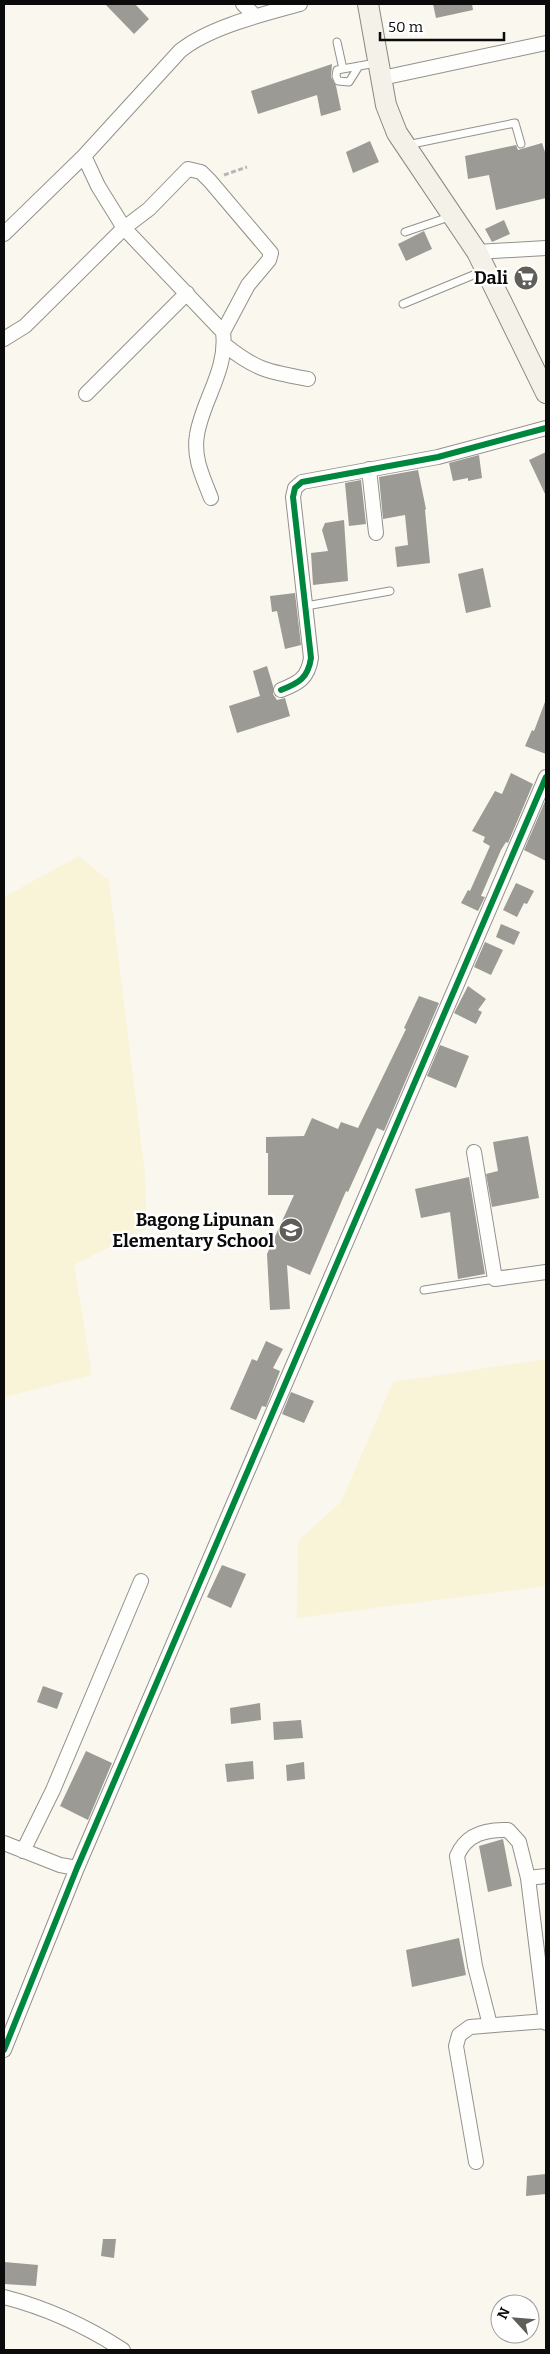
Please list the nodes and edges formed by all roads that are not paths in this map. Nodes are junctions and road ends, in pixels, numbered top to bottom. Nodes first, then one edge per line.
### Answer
1 (243, 4) edge
2 (300, 4) edge
3 (368, 4) edge
4 (255, 16) junction
5 (336, 42) dead end
6 (546, 43) edge
7 (359, 66) junction
8 (342, 69) junction
9 (381, 70) junction
10 (521, 144) dead end
11 (404, 146) junction
12 (84, 156) junction
13 (452, 216) junction
14 (124, 228) junction
15 (405, 232) dead end
16 (4, 234) edge
17 (546, 248) edge
18 (481, 261) junction
19 (187, 293) junction
20 (403, 304) dead end
21 (224, 338) junction
22 (4, 339) edge
23 (308, 379) dead end
24 (546, 393) edge
25 (86, 394) dead end
26 (546, 428) edge
27 (369, 469) junction
28 (212, 498) dead end
29 (376, 533) dead end
30 (390, 591) dead end
31 (306, 606) junction
32 (281, 690) dead end
33 (546, 777) edge
34 (474, 1152) dead end
35 (546, 1272) edge
36 (495, 1279) junction
37 (424, 1290) dead end
38 (141, 1581) dead end
39 (4, 1843) edge
40 (23, 1851) junction
41 (77, 1868) junction
42 (546, 1876) edge
43 (528, 1878) junction
44 (546, 2022) edge
45 (490, 2025) junction
46 (4, 2050) edge
47 (476, 2162) dead end
48 (4, 2297) edge
49 (124, 2350) edge

1 - 4 street
2 - 4 street
3 - 9 street
4 - 12 street
5 - 8 lane
6 - 9 street
7 - 8 lane
7 - 8 lane
7 - 9 lane
9 - 11 street
10 - 11 lane
11 - 13 street
12 - 14 street
12 - 16 street
13 - 15 lane
13 - 18 street
14 - 19 street
14 - 21 street
14 - 22 street
17 - 18 street
18 - 20 lane
18 - 24 street
19 - 21 street
19 - 25 street
21 - 23 street
21 - 28 street
26 - 27 street
27 - 29 street
27 - 31 street
30 - 31 lane
31 - 32 street
33 - 41 street
34 - 36 street
35 - 36 street
36 - 37 lane
38 - 40 street
39 - 40 street
40 - 41 street
41 - 46 street
42 - 43 street
43 - 44 street
43 - 45 street
44 - 45 street
45 - 47 street
48 - 49 street

